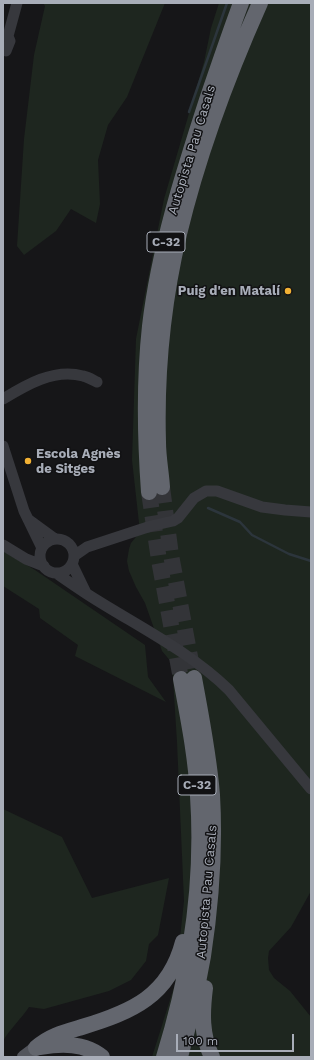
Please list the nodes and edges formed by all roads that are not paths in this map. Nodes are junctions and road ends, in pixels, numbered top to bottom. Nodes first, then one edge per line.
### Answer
1 (17, 3) edge
2 (241, 3) edge
3 (260, 3) edge
4 (5, 46) edge
5 (97, 382) dead end
6 (3, 399) edge
7 (3, 446) edge
8 (311, 512) edge
9 (27, 518) junction
10 (54, 539) junction
11 (3, 545) edge
12 (41, 552) junction
13 (73, 555) junction
14 (26, 559) junction
15 (44, 566) junction
16 (56, 573) junction
17 (86, 594) junction
18 (311, 789) edge
19 (212, 853) junction
20 (196, 892) junction
21 (30, 1053) edge
22 (102, 1057) edge
23 (164, 1057) edge
24 (180, 1057) edge
25 (212, 1057) edge

1 - 4 street
2 - 3 highway, Autopista Pau Casals / C-32
5 - 6 street
7 - 9 street
8 - 13 street
9 - 10 street
9 - 12 street
10 - 12 street
10 - 13 street
11 - 14 street
12 - 14 street
12 - 15 street
13 - 16 street
13 - 17 street
14 - 15 street
15 - 16 street
16 - 17 street
17 - 18 street
19 - 20 highway, Autopista Pau Casals / C-32
19 - 24 highway, Autopista Pau Casals / C-32
19 - 25 highway
20 - 21 highway
20 - 23 highway, Autopista Pau Casals / C-32
21 - 22 highway

